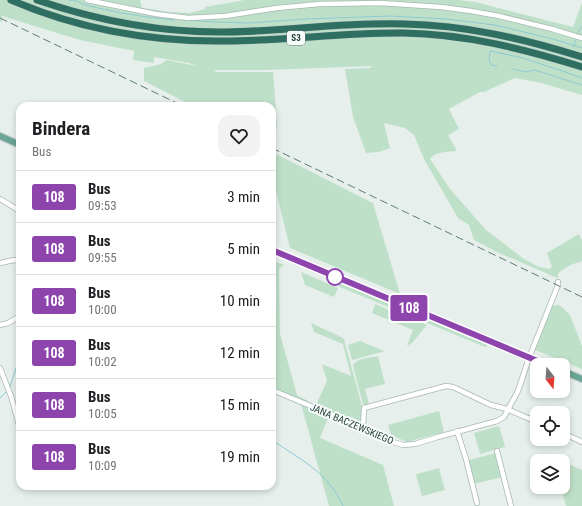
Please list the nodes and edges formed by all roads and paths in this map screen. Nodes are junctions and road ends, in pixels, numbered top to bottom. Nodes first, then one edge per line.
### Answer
1 (11, 0) edge
2 (37, 0) edge
3 (87, 0) edge
4 (582, 38) edge
5 (582, 57) edge
6 (582, 67) edge
7 (0, 136) edge
8 (16, 143) edge
9 (0, 199) edge
10 (16, 209) edge
11 (276, 252) edge
12 (16, 260) edge
13 (0, 263) edge
14 (558, 284) dead end
15 (16, 318) edge
16 (0, 325) edge
17 (529, 358) junction
18 (0, 368) edge
19 (570, 374) edge
20 (582, 379) edge
21 (276, 392) edge
22 (507, 409) junction
23 (16, 414) edge
24 (530, 419) edge
25 (363, 428) junction
26 (457, 431) junction
27 (570, 436) edge
28 (582, 442) edge
29 (497, 451) dead end
30 (476, 503) dead end
31 (511, 506) edge

1 - 6 highway, S3
2 - 5 highway, S3
3 - 4 street
7 - 8 main road
9 - 10 street
11 - 17 main road
12 - 13 street
14 - 17 street, JANA BACZEWSKIEGO
15 - 16 street
17 - 22 street, JANA BACZEWSKIEGO
18 - 23 street
19 - 20 main road
21 - 25 street, JANA BACZEWSKIEGO
22 - 24 street
22 - 25 street
22 - 26 street, JANA BACZEWSKIEGO
25 - 26 street, JANA BACZEWSKIEGO
26 - 30 street
27 - 28 street
29 - 31 street

